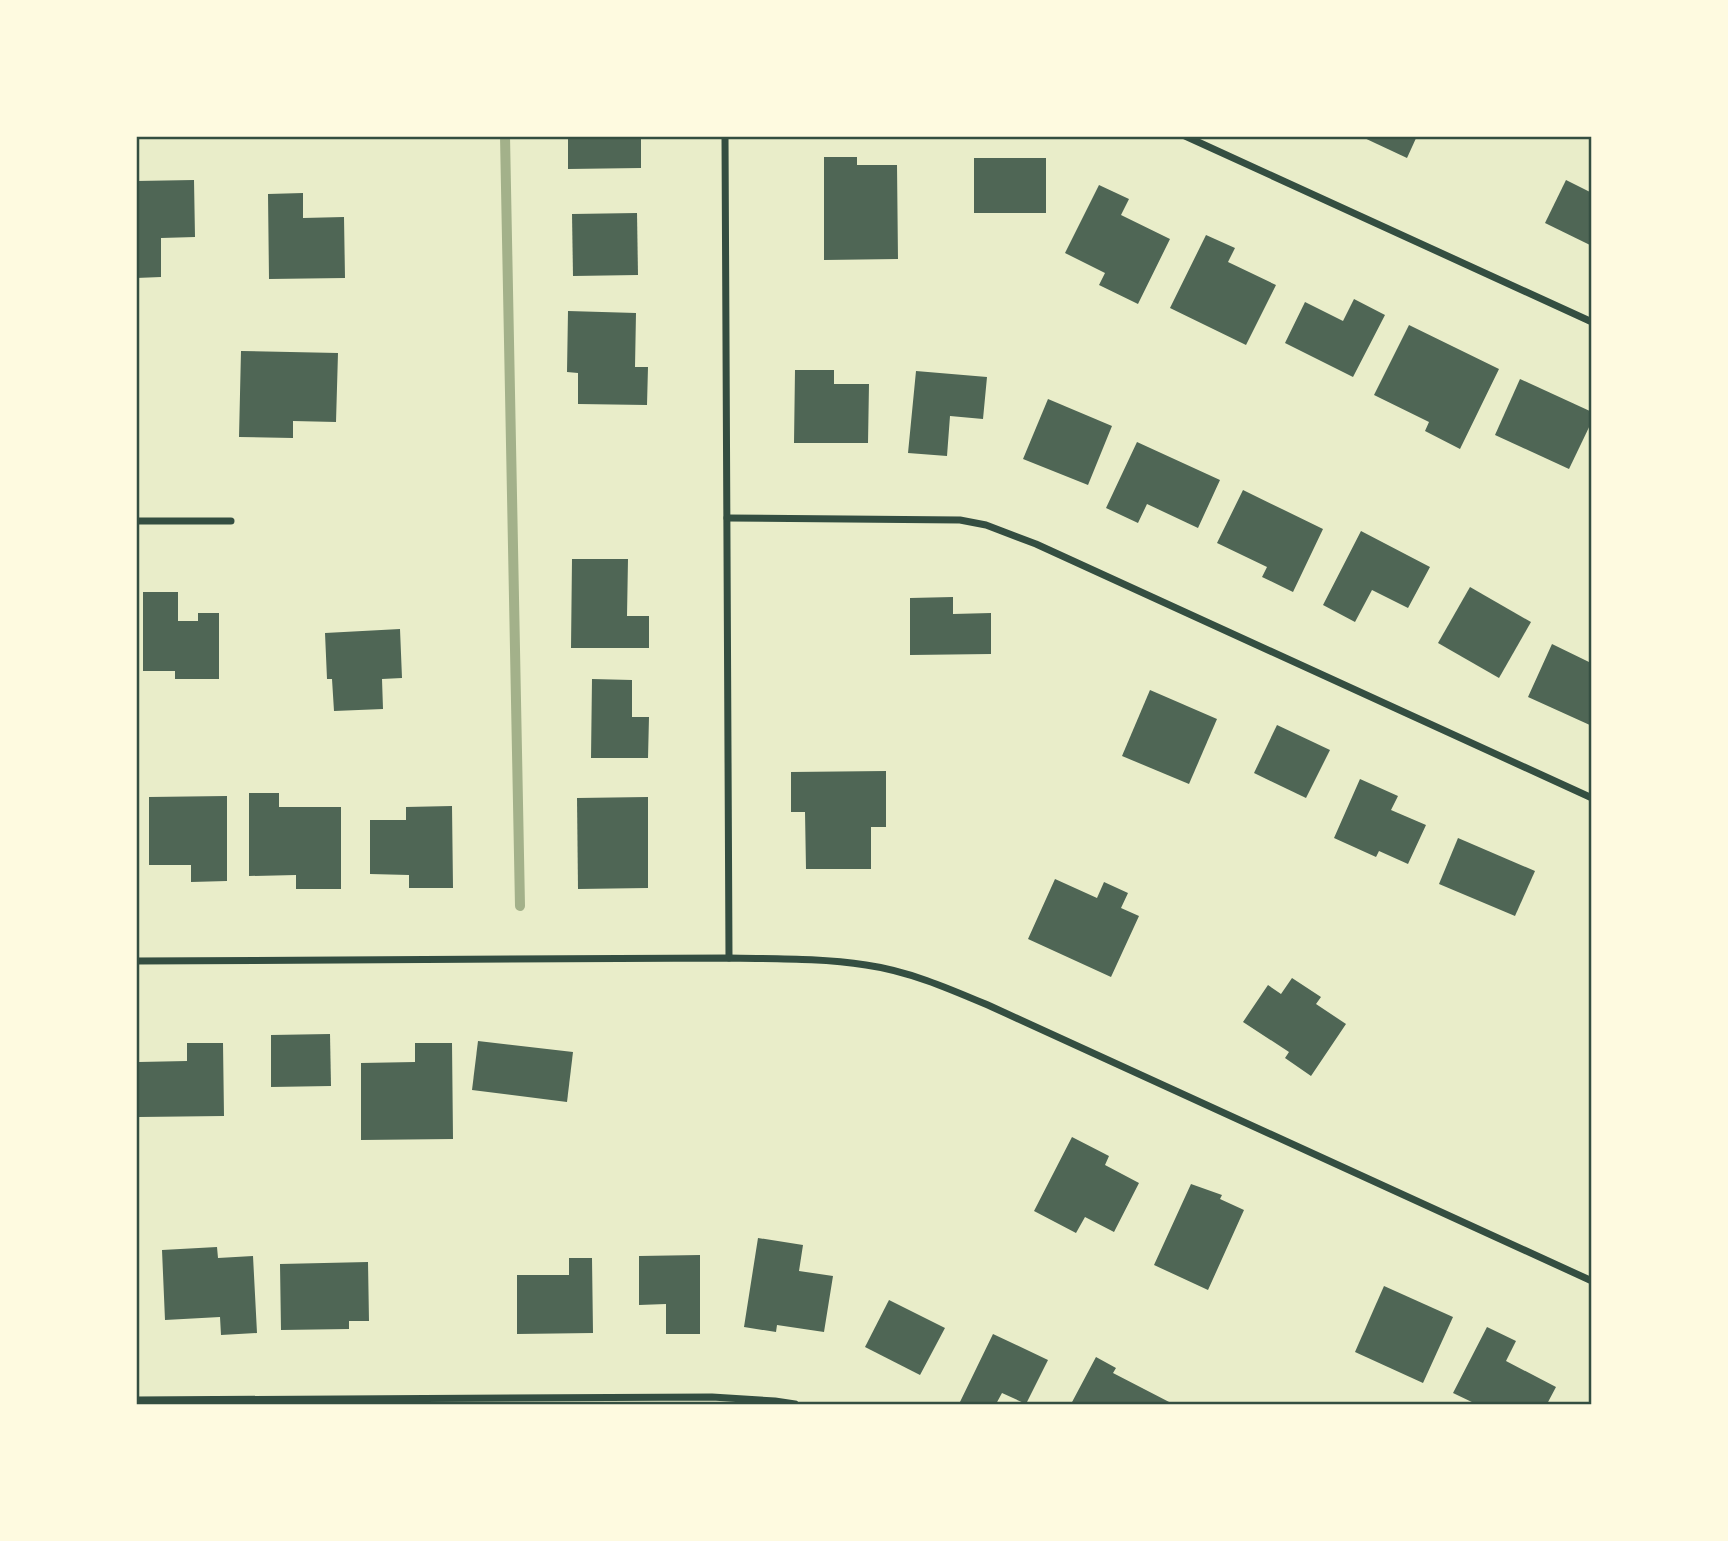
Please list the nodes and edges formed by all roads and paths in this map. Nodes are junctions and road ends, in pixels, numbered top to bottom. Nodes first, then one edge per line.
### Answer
1 (725, 136) edge
2 (1185, 136) edge
3 (1591, 322) edge
4 (727, 518) junction
5 (136, 521) edge
6 (231, 521) dead end
7 (1591, 798) edge
8 (729, 958) junction
9 (136, 961) edge
10 (1591, 1281) edge
11 (136, 1401) edge
12 (795, 1405) edge

1 - 4 street
2 - 3 street
4 - 7 street
4 - 8 street
5 - 6 street
8 - 9 street
8 - 10 street
11 - 12 street

